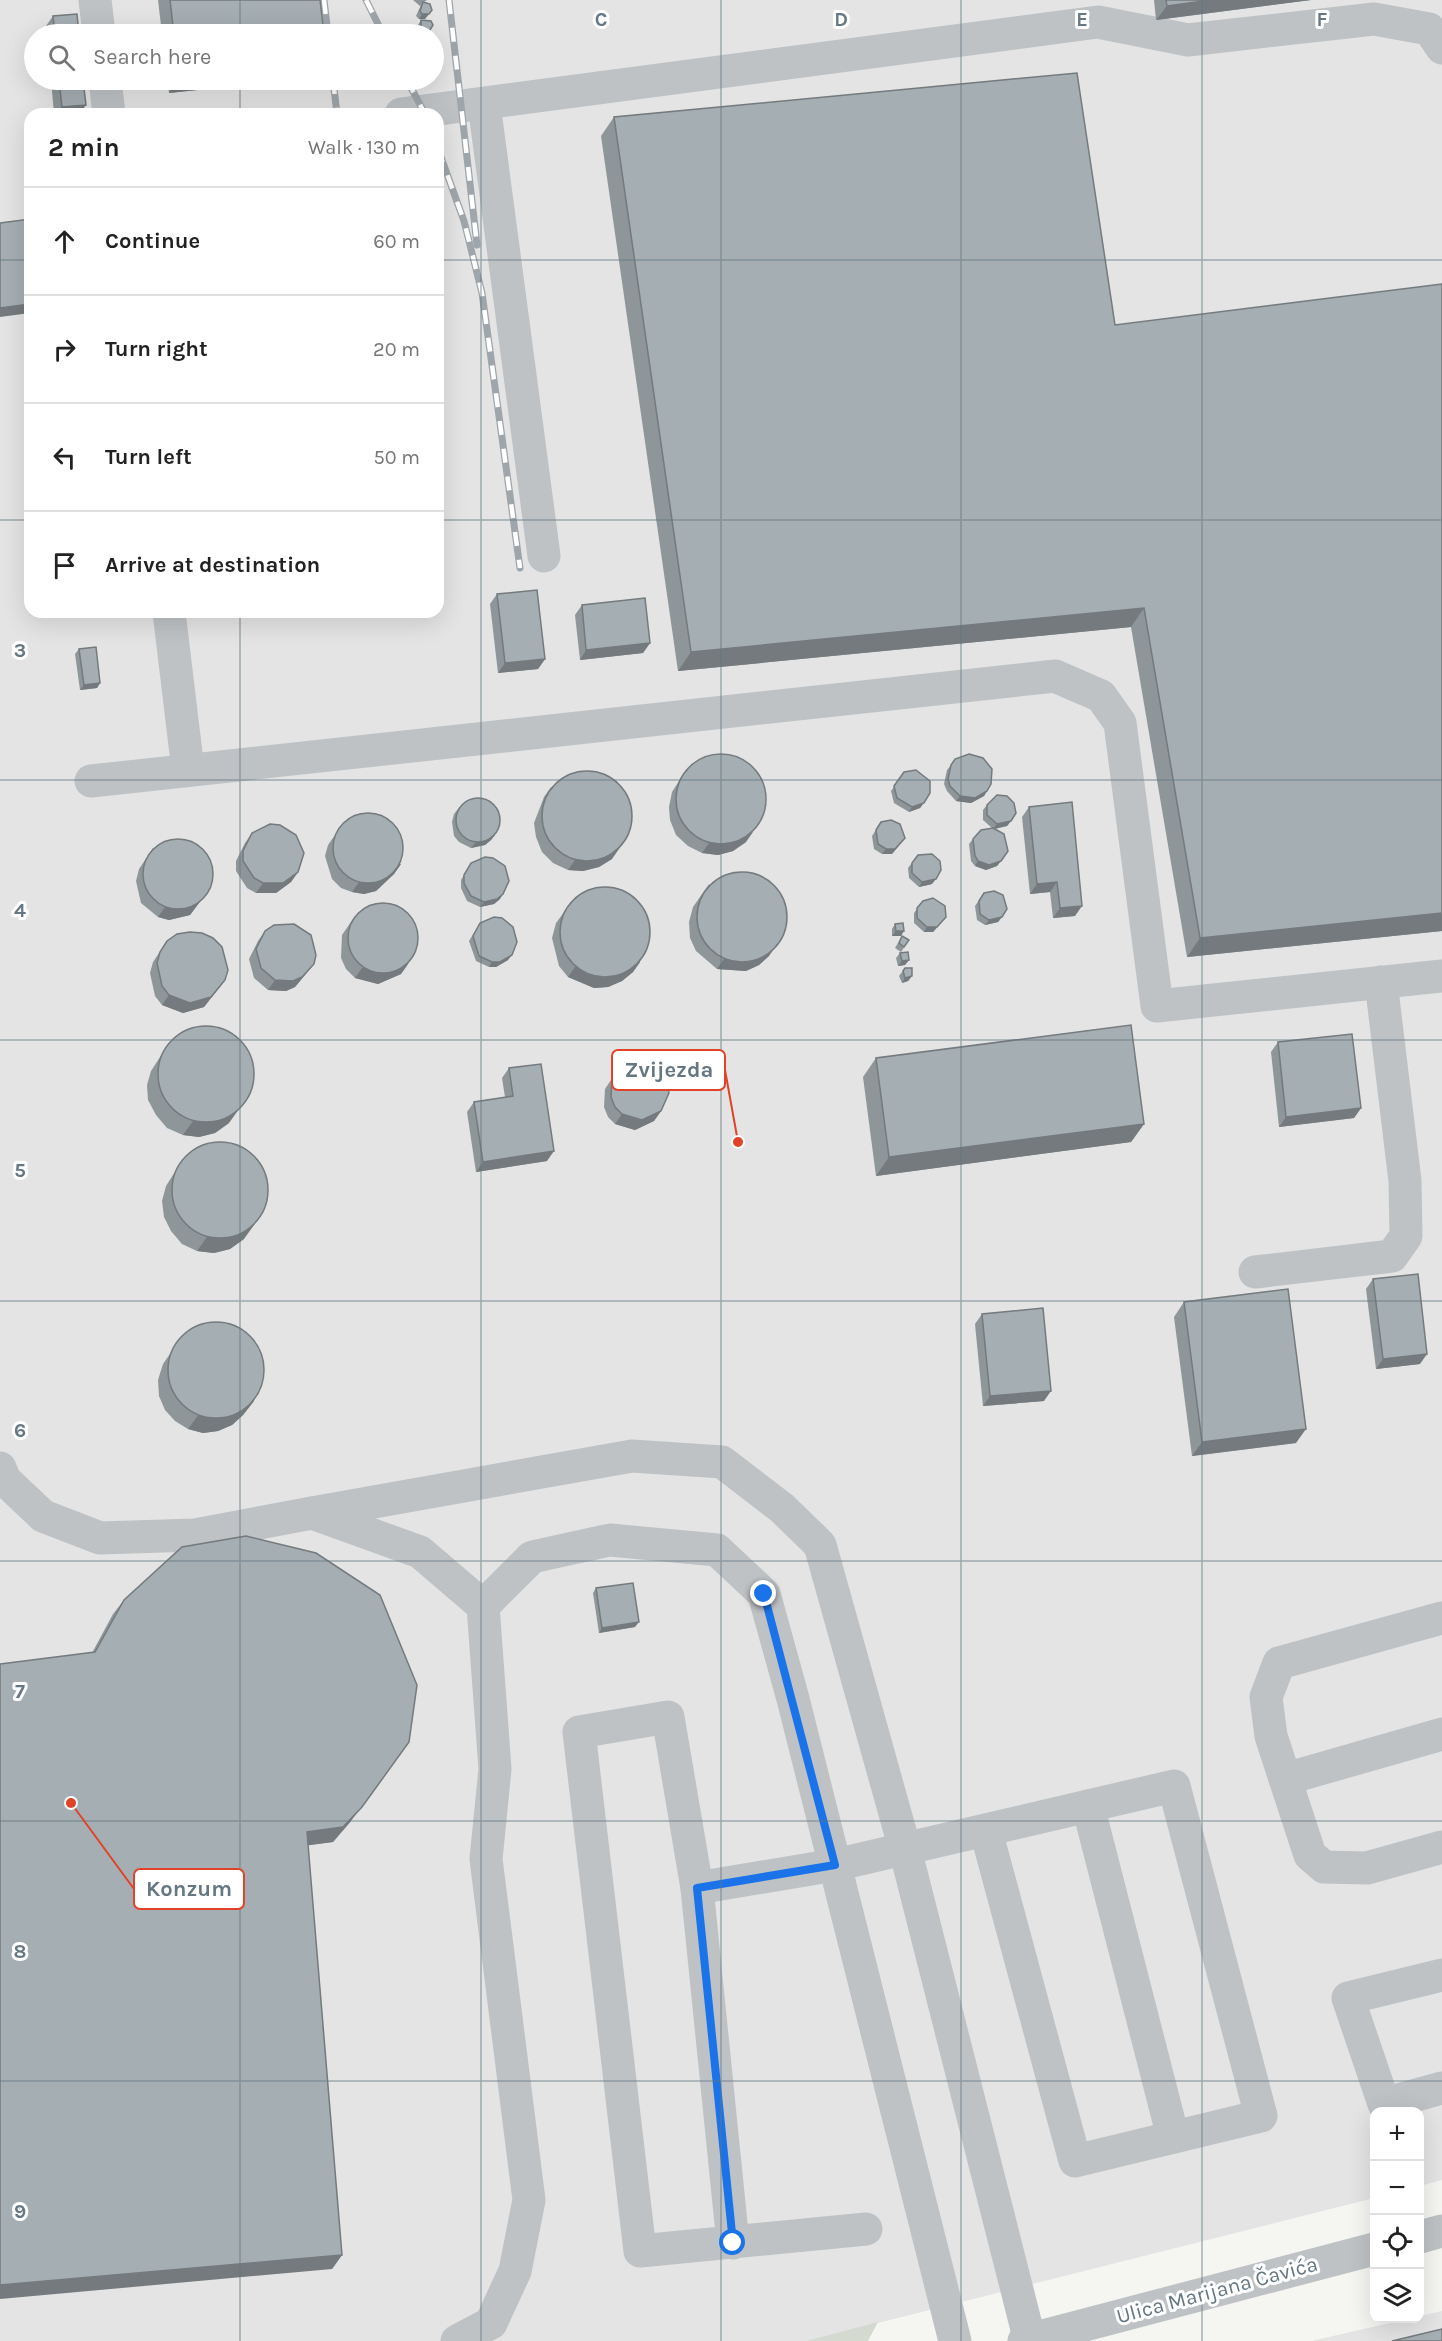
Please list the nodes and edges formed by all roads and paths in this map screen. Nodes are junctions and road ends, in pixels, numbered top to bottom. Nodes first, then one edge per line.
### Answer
1 (95, 0) edge
2 (98, 24) edge
3 (1442, 48) edge
4 (106, 90) edge
5 (484, 104) junction
6 (108, 108) edge
7 (444, 109) edge
8 (544, 556) dead end
9 (170, 618) edge
10 (188, 770) junction
11 (91, 781) dead end
12 (1442, 976) edge
13 (1381, 982) junction
14 (1255, 1272) dead end
15 (0, 1468) edge
16 (312, 1513) junction
17 (483, 1606) junction
18 (1442, 1618) edge
19 (1442, 1734) edge
20 (1285, 1779) junction
21 (1088, 1806) junction
22 (986, 1831) junction
23 (1442, 1847) edge
24 (905, 1849) junction
25 (835, 1865) junction
26 (697, 1888) junction
27 (1442, 1975) edge
28 (1442, 2088) edge
29 (1173, 2137) junction
30 (866, 2229) dead end
31 (1442, 2231) edge
32 (1424, 2236) edge
33 (733, 2243) junction
34 (1370, 2250) edge
35 (457, 2341) edge
36 (955, 2341) edge
37 (1028, 2341) edge

1 - 2 street
3 - 5 street
4 - 6 street
5 - 7 street
5 - 8 street
9 - 10 street
10 - 11 street
10 - 13 street
12 - 13 street
13 - 14 street
15 - 16 street
16 - 17 street
16 - 24 street
17 - 25 street
17 - 35 street
18 - 20 street
19 - 20 street
20 - 23 street
21 - 22 street
21 - 29 street
21 - 29 street
22 - 24 street
22 - 29 street
24 - 25 street
24 - 37 street
25 - 26 street
25 - 36 street
26 - 33 street
26 - 33 street
27 - 28 street
30 - 33 street
31 - 32 street
34 - 37 street, Ulica Marijana Čavića

